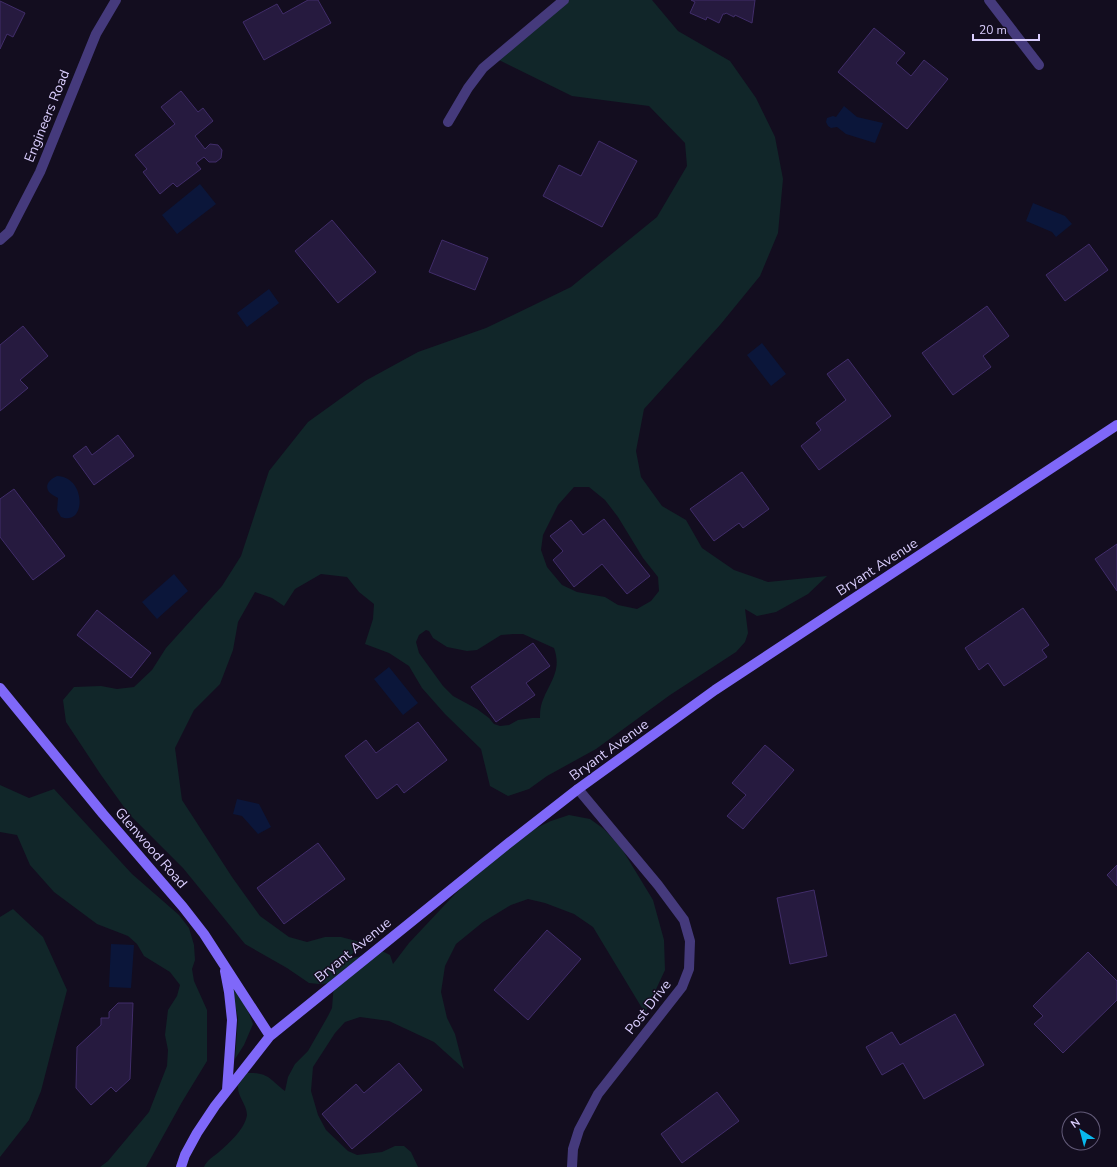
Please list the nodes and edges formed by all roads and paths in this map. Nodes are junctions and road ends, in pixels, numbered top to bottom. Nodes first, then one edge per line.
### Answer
1 (116, 0) edge
2 (564, 0) edge
3 (989, 0) edge
4 (1039, 65) dead end
5 (448, 122) dead end
6 (0, 240) edge
7 (1117, 425) edge
8 (0, 688) edge
9 (578, 789) junction
10 (223, 963) junction
11 (270, 1036) junction
12 (227, 1090) junction
13 (180, 1167) edge
14 (572, 1167) edge

1 - 6 street, Engineers Road
2 - 5 street
3 - 4 street
7 - 9 main road, Bryant Avenue
8 - 10 main road, Glenwood Road
9 - 11 main road, Bryant Avenue
9 - 14 street, Post Drive
10 - 11 main road, Glenwood Road
10 - 12 main road
11 - 12 main road, Bryant Avenue
12 - 13 main road, Bryant Avenue

